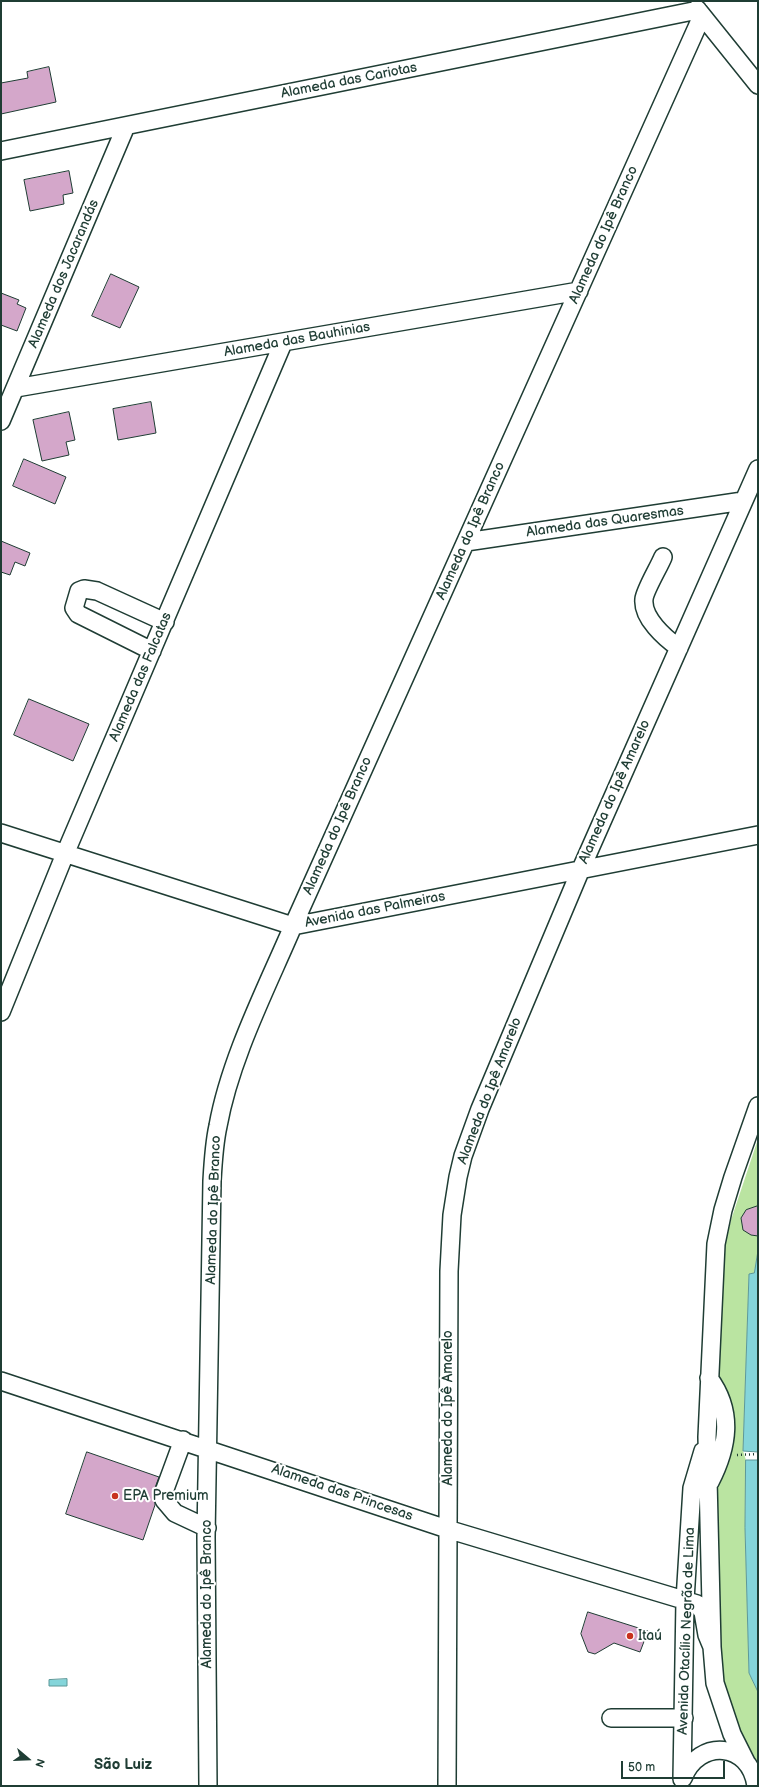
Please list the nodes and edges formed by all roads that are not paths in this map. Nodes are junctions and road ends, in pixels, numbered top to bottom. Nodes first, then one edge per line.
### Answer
1 (697, 9) edge
2 (758, 86) edge
3 (126, 126) junction
4 (1, 151) edge
5 (579, 291) junction
6 (283, 343) junction
7 (16, 388) junction
8 (1, 421) edge
9 (758, 469) edge
10 (743, 501) junction
11 (466, 542) junction
12 (663, 557) dead end
13 (165, 622) junction
14 (679, 648) junction
15 (152, 651) junction
16 (1, 833) edge
17 (758, 835) edge
18 (65, 854) junction
19 (581, 869) junction
20 (293, 926) junction
21 (1, 1012) edge
22 (758, 1106) edge
23 (709, 1378) junction
24 (1, 1381) edge
25 (707, 1436) junction
26 (183, 1440) junction
27 (208, 1448) junction
28 (708, 1486) junction
29 (207, 1528) junction
30 (448, 1529) junction
31 (685, 1600) junction
32 (712, 1647) junction
33 (610, 1718) dead end
34 (684, 1718) junction
35 (746, 1762) junction
36 (682, 1783) edge
37 (208, 1786) edge
38 (447, 1786) edge
39 (756, 1786) edge

1 - 2 street
1 - 3 street, Alameda das Cariotas
1 - 5 street, Alameda do Ipê Branco
3 - 4 street, Alameda das Cariotas
3 - 7 street, Alameda dos Jacarandás
5 - 6 street, Alameda das Bauhinias
5 - 11 street, Alameda do Ipê Branco
6 - 7 street, Alameda das Bauhinias
6 - 13 street, Alameda das Falcatas
7 - 8 street, Alameda dos Jacarandás
9 - 10 street, Alameda do Ipê Amarelo
10 - 11 street, Alameda das Quaresmas
10 - 14 street, Alameda do Ipê Amarelo
11 - 20 street, Alameda do Ipê Branco
12 - 14 street
13 - 15 street, Alameda das Falcatas
13 - 15 street
14 - 19 street, Alameda do Ipê Amarelo
15 - 18 street, Alameda das Falcatas
16 - 18 street, Avenida das Palmeiras
17 - 19 street, Avenida das Palmeiras
18 - 20 street, Avenida das Palmeiras
18 - 21 street, Alameda das Falcatas
19 - 20 street, Avenida das Palmeiras
19 - 30 street, Alameda do Ipê Amarelo
20 - 27 street, Alameda do Ipê Branco
22 - 23 street, Avenida Otacílio Negrão de Lima
23 - 25 street, Avenida Otacílio Negrão de Lima
23 - 28 street
24 - 26 street, Alameda das Princesas
25 - 28 street, Avenida Otacílio Negrão de Lima
25 - 31 street, Avenida Otacílio Negrão de Lima
26 - 27 street, Alameda das Princesas
26 - 29 street
27 - 29 street, Alameda do Ipê Branco
27 - 30 street, Alameda das Princesas
28 - 32 street, Avenida Otacílio Negrão de Lima
29 - 37 street, Alameda do Ipê Branco
30 - 31 street, Alameda das Princesas
30 - 38 street, Alameda do Ipê Amarelo
31 - 32 street, Alameda das Princesas
31 - 34 street, Avenida Otacílio Negrão de Lima
32 - 35 street, Avenida Otacílio Negrão de Lima
33 - 34 street
34 - 36 street, Avenida Otacílio Negrão de Lima
35 - 36 street
35 - 39 street, Avenida Otacílio Negrão de Lima

